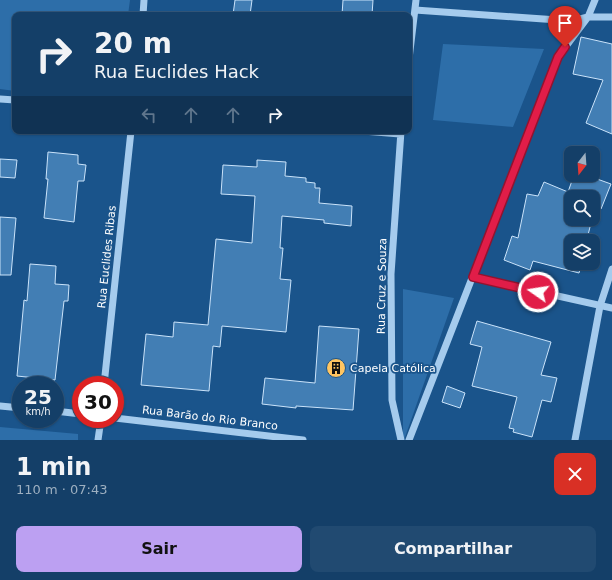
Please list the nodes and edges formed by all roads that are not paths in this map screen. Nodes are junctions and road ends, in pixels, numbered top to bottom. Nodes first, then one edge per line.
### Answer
1 (144, 0) edge
2 (416, 0) edge
3 (595, 0) edge
4 (415, 10) junction
5 (143, 12) edge
6 (588, 17) junction
7 (612, 17) edge
8 (412, 34) edge
9 (0, 99) edge
10 (12, 100) edge
11 (131, 134) edge
12 (400, 134) edge
13 (612, 269) edge
14 (473, 277) junction
15 (600, 306) junction
16 (612, 308) edge
17 (105, 376) edge
18 (0, 406) edge
19 (12, 407) edge
20 (124, 419) edge
21 (99, 428) edge
22 (98, 440) edge
23 (303, 440) edge
24 (401, 440) edge
25 (409, 440) edge
26 (575, 440) edge

1 - 5 street
2 - 4 street
3 - 6 street
4 - 6 street
4 - 8 street
6 - 7 street
6 - 14 street
9 - 10 street
11 - 17 street, Rua Euclides Ribas
12 - 24 street, Rua Cruz e Souza
13 - 15 street
14 - 15 street
14 - 25 street
15 - 16 street
15 - 26 street
18 - 19 street
20 - 23 street, Rua Barão do Rio Branco
21 - 22 street

